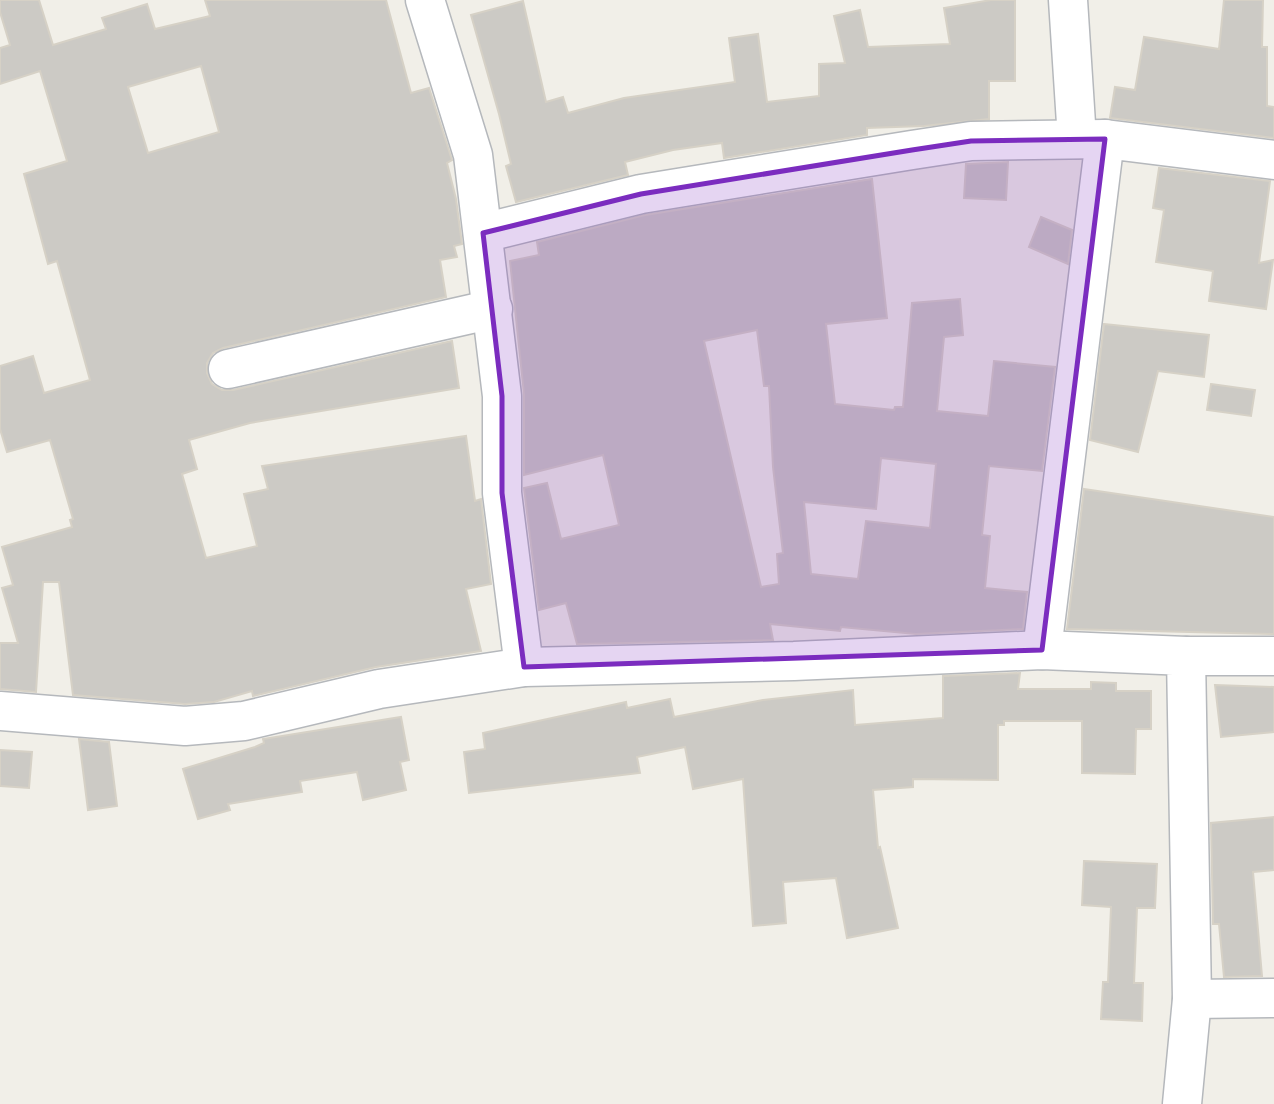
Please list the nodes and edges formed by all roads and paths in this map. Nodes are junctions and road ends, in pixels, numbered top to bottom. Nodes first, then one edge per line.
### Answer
1 (425, 0) edge
2 (1068, 0) edge
3 (1091, 139) junction
4 (1274, 160) edge
5 (483, 233) junction
6 (494, 309) junction
7 (228, 369) dead end
8 (1042, 650) junction
9 (1186, 656) junction
10 (1274, 656) edge
11 (524, 667) junction
12 (0, 711) edge
13 (1274, 998) edge
14 (1192, 999) junction
15 (1182, 1104) edge

1 - 5 street
2 - 3 street
3 - 4 street
3 - 5 street
3 - 8 street
5 - 6 street
6 - 7 street
6 - 11 street
8 - 9 street
8 - 11 street
9 - 10 street
9 - 14 street
11 - 12 street
13 - 14 street
14 - 15 street

